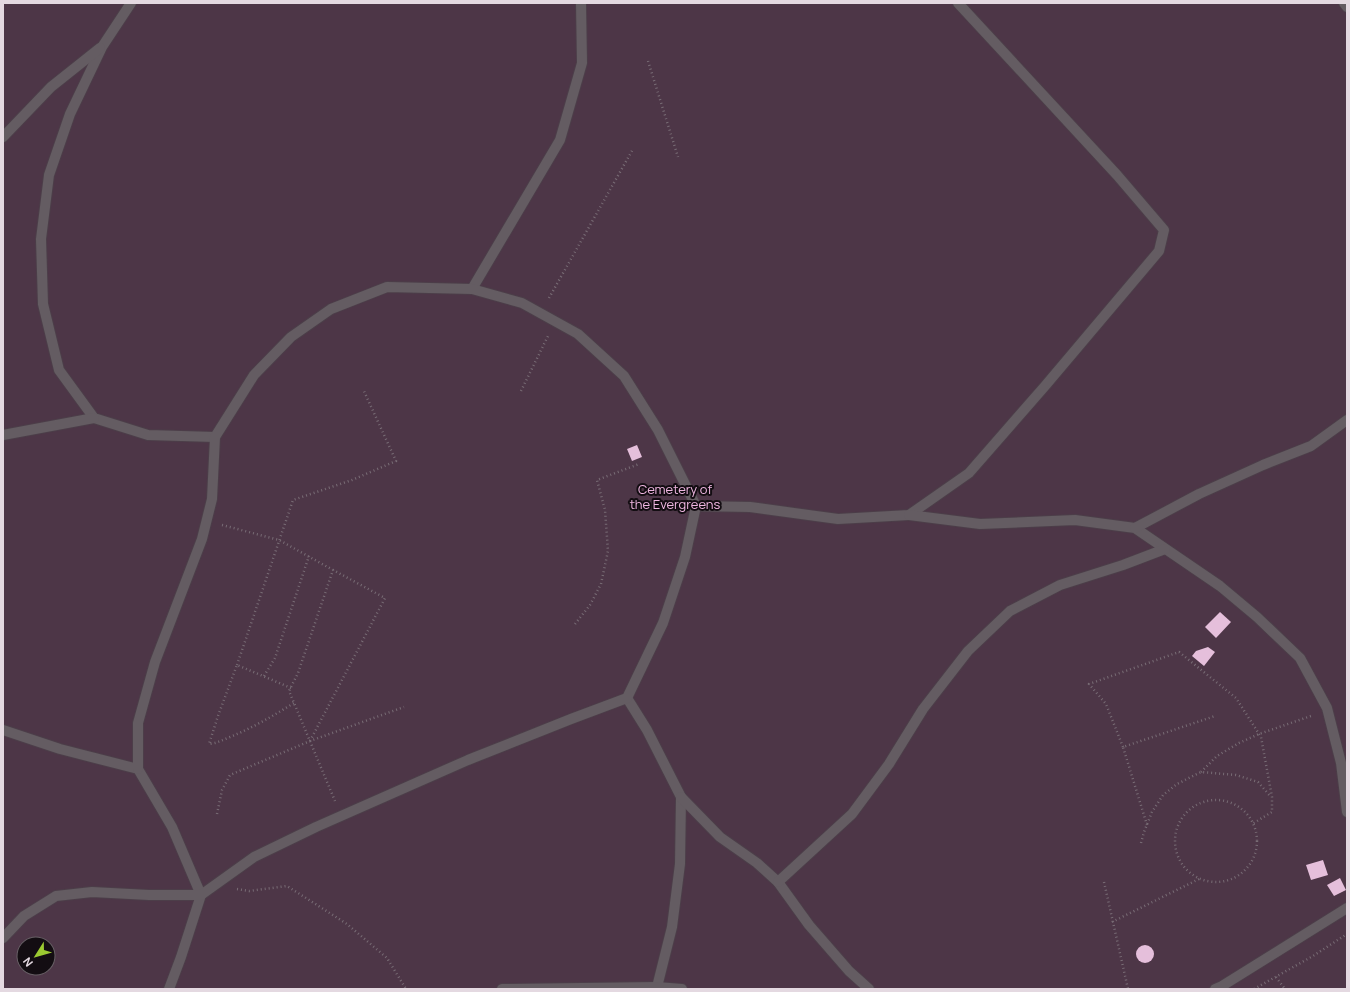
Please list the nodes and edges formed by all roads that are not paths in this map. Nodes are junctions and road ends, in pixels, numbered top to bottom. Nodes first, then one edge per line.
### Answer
1 (131, 3) edge
2 (581, 3) edge
3 (958, 3) edge
4 (1344, 3) edge
5 (1347, 7) edge
6 (102, 47) junction
7 (3, 137) edge
8 (472, 289) junction
9 (94, 418) junction
10 (1347, 420) edge
11 (3, 435) edge
12 (215, 437) junction
13 (696, 506) junction
14 (909, 515) junction
15 (1135, 528) junction
16 (1165, 548) junction
17 (627, 698) junction
18 (3, 730) edge
19 (138, 769) junction
20 (681, 797) junction
21 (1347, 812) edge
22 (778, 882) junction
23 (201, 895) junction
24 (1347, 908) edge
25 (3, 938) edge
26 (656, 987) junction
27 (576, 988) edge
28 (169, 989) edge
29 (502, 989) edge
30 (682, 989) edge
31 (869, 989) edge
32 (1214, 989) edge

1 - 6 lane
2 - 8 lane
3 - 14 lane
4 - 5 lane
6 - 7 lane
6 - 9 lane
8 - 12 lane
8 - 13 lane
9 - 11 lane
9 - 12 lane
10 - 15 lane
12 - 19 lane
13 - 14 lane
13 - 17 lane
14 - 15 lane
15 - 16 lane
16 - 21 lane
16 - 22 lane
17 - 20 lane
17 - 23 lane
18 - 19 lane
19 - 23 lane
20 - 22 lane
20 - 26 lane
22 - 31 lane
23 - 25 lane
23 - 28 lane
24 - 32 lane
26 - 27 lane
26 - 30 lane
27 - 29 lane

